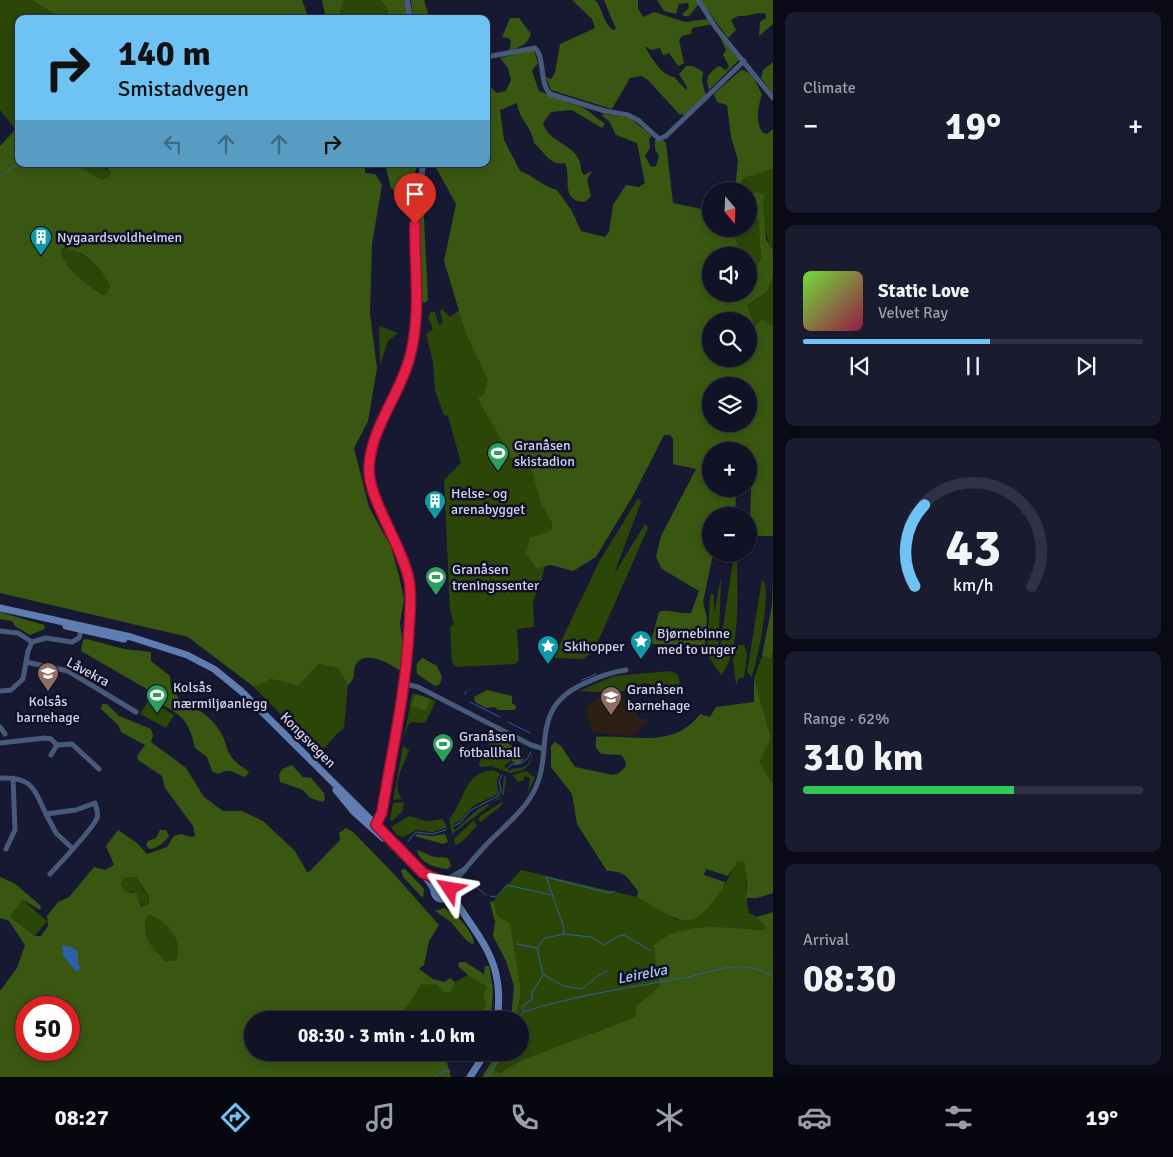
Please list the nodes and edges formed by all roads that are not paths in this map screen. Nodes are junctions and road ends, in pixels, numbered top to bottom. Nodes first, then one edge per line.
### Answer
1 (407, 0) edge
2 (698, 0) edge
3 (409, 15) edge
4 (490, 56) edge
5 (744, 61) junction
6 (773, 98) edge
7 (423, 167) edge
8 (0, 608) edge
9 (82, 628) junction
10 (0, 631) edge
11 (32, 642) junction
12 (26, 662) junction
13 (626, 670) dead end
14 (405, 684) junction
15 (0, 691) edge
16 (136, 712) dead end
17 (0, 727) edge
18 (5, 734) dead end
19 (0, 743) edge
20 (57, 745) junction
21 (544, 749) junction
22 (51, 755) dead end
23 (98, 769) dead end
24 (0, 778) edge
25 (13, 778) junction
26 (46, 814) junction
27 (374, 827) junction
28 (72, 848) junction
29 (6, 849) dead end
30 (465, 869) junction
31 (423, 873) junction
32 (50, 874) dead end
33 (442, 882) junction
34 (434, 889) junction
35 (450, 891) junction
36 (443, 899) junction
37 (460, 910) junction
38 (499, 1011) edge
39 (480, 1061) edge
40 (470, 1077) edge

1 - 3 street
2 - 5 street
4 - 5 street
5 - 6 street
7 - 14 street
8 - 9 main road, Kongsvegen
9 - 11 street
9 - 27 main road, Kongsvegen
10 - 11 street
11 - 12 street
12 - 15 street
12 - 16 street, Låvekra
13 - 21 street
14 - 21 street
14 - 27 street
17 - 18 street
19 - 20 street
20 - 22 street
20 - 23 street
21 - 30 street
24 - 25 street
25 - 26 street
25 - 29 street
26 - 28 street
26 - 28 street
27 - 31 main road, Kongsvegen
28 - 32 street
30 - 33 street
30 - 35 street
31 - 33 main road, Kongsvegen
31 - 34 main road, Kongsvegen
33 - 34 main road
33 - 35 main road, Kongsvegen
34 - 36 main road, Kongsvegen
35 - 36 main road
35 - 37 main road, Kongsvegen
36 - 37 main road, Kongsvegen
37 - 38 main road, Kongsvegen
39 - 40 main road

